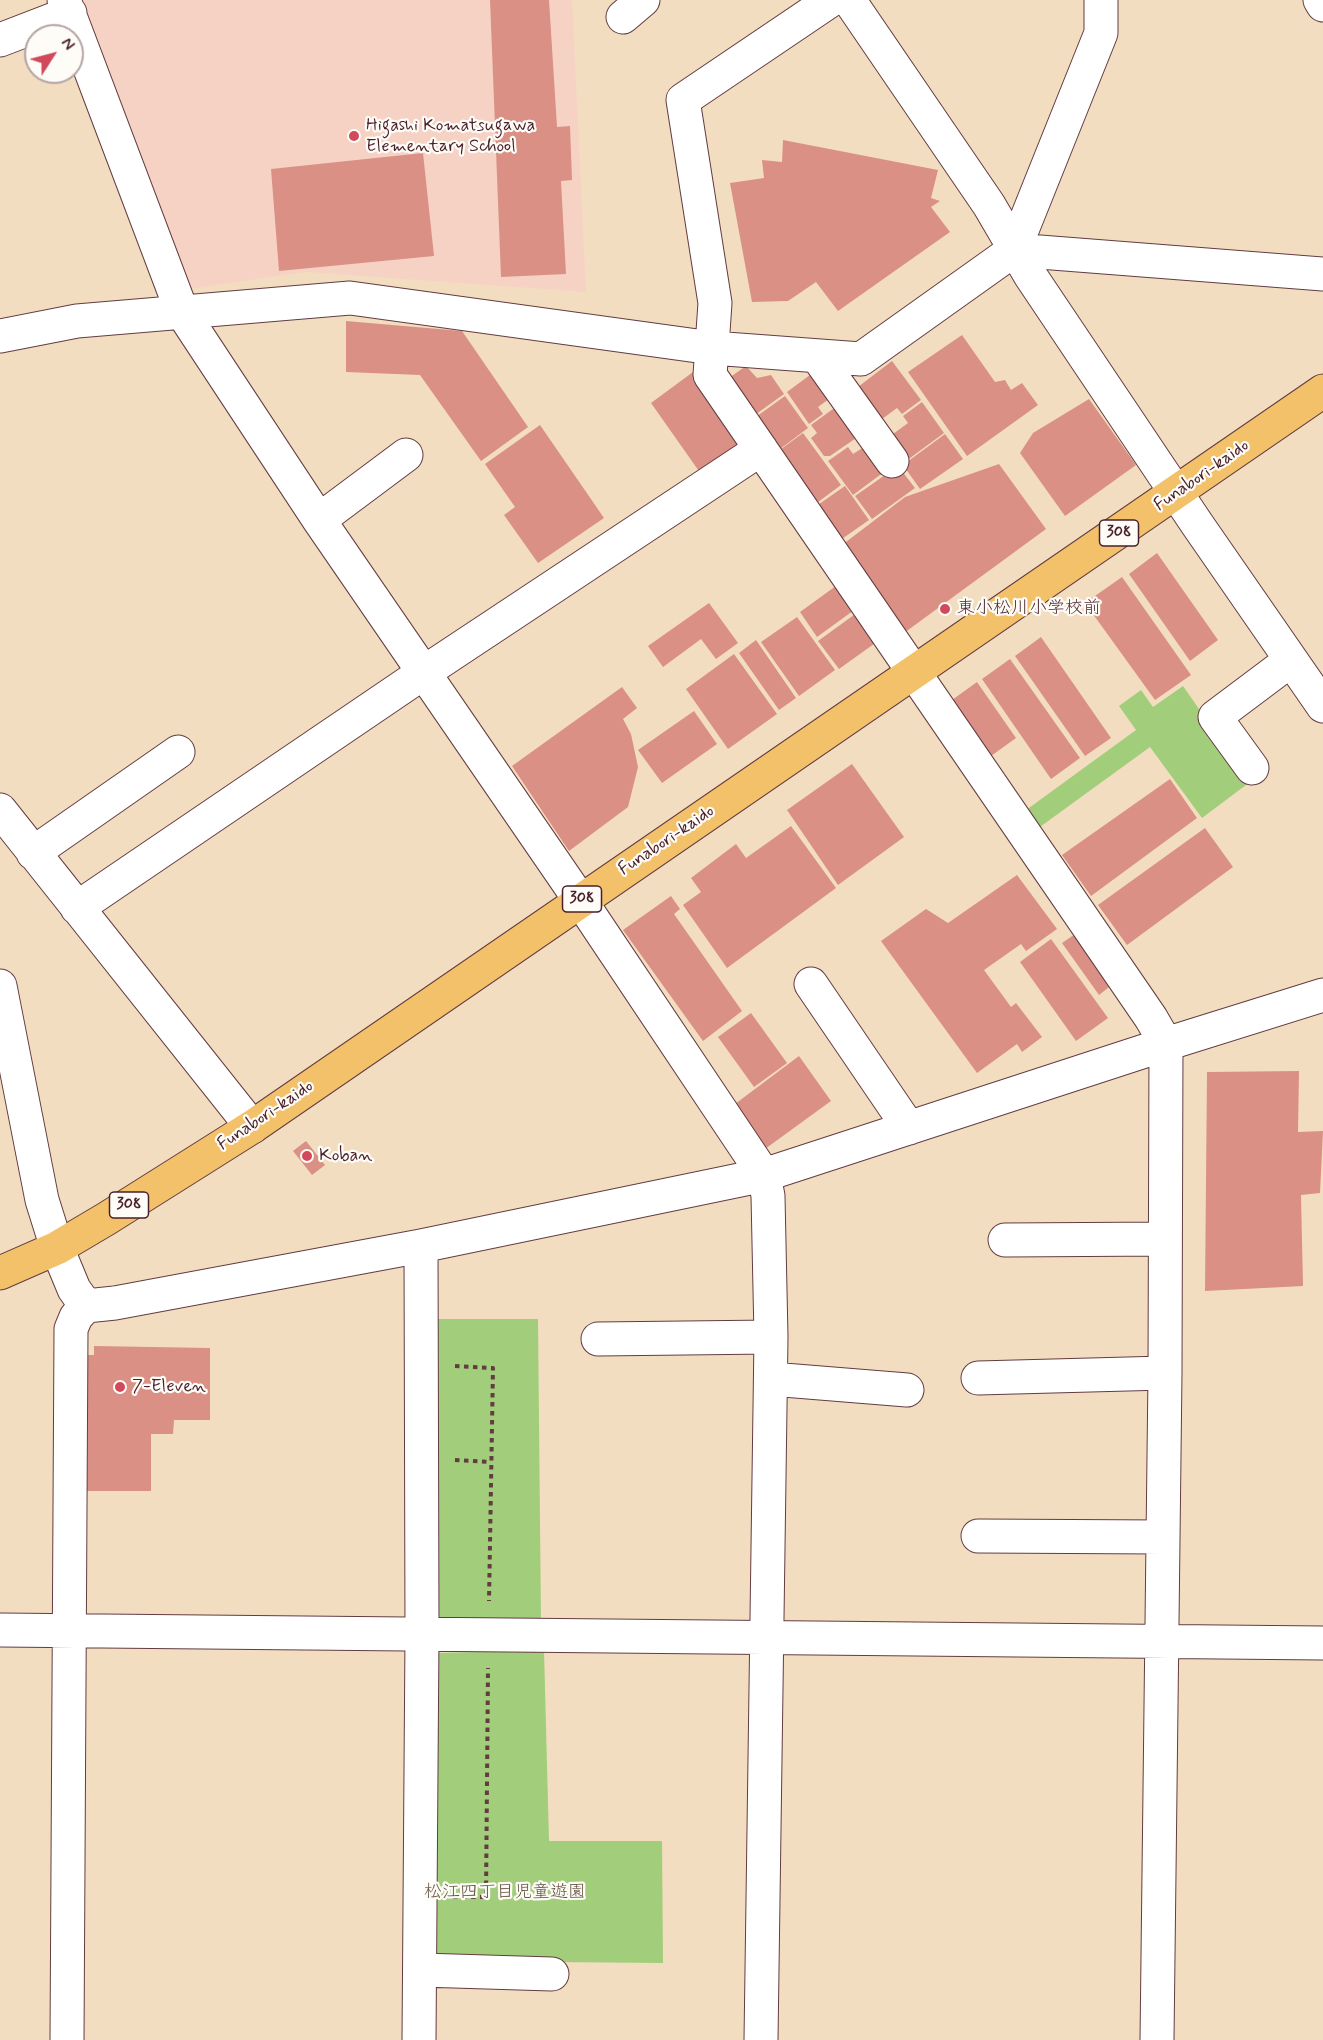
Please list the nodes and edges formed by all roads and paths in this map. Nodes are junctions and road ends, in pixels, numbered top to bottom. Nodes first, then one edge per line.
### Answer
1 (831, 0) edge
2 (849, 0) edge
3 (1101, 0) edge
4 (1320, 0) edge
5 (1323, 5) edge
6 (67, 7) edge
7 (0, 40) edge
8 (1014, 250) junction
9 (1323, 274) edge
10 (182, 312) junction
11 (0, 336) edge
12 (712, 348) junction
13 (817, 356) junction
14 (1323, 392) edge
15 (761, 449) junction
16 (406, 454) dead end
17 (892, 461) dead end
18 (1177, 494) junction
19 (319, 520) junction
20 (1292, 660) junction
21 (423, 673) junction
22 (914, 673) junction
23 (1323, 706) edge
24 (178, 752) dead end
25 (1252, 768) dead end
26 (0, 810) edge
27 (33, 853) junction
28 (580, 900) junction
29 (76, 908) junction
30 (811, 984) dead end
31 (0, 986) edge
32 (1323, 995) edge
33 (1166, 1044) junction
34 (252, 1127) junction
35 (909, 1128) junction
36 (764, 1176) junction
37 (1165, 1239) junction
38 (1005, 1240) dead end
39 (421, 1246) junction
40 (57, 1248) junction
41 (0, 1273) edge
42 (86, 1306) junction
43 (771, 1337) junction
44 (598, 1339) dead end
45 (1165, 1373) junction
46 (978, 1378) dead end
47 (771, 1379) junction
48 (907, 1390) dead end
49 (978, 1536) dead end
50 (1163, 1537) junction
51 (0, 1630) edge
52 (69, 1632) junction
53 (422, 1635) junction
54 (766, 1637) junction
55 (1162, 1642) junction
56 (1323, 1644) edge
57 (421, 1970) junction
58 (552, 1974) dead end
59 (67, 2040) edge
60 (419, 2040) edge
61 (761, 2040) edge
62 (1158, 2040) edge

1 - 12 street
2 - 8 street
3 - 8 street
4 - 5 street
6 - 7 street
6 - 10 street
8 - 9 street
8 - 13 street
8 - 18 street
10 - 11 street
10 - 12 street
10 - 19 street
12 - 13 street
12 - 15 street
13 - 17 street
14 - 18 main road, Funabori-kaido / 308
15 - 21 street
15 - 22 street
16 - 19 street
18 - 20 street
18 - 22 main road, Funabori-kaido / 308
19 - 21 street
20 - 23 street
20 - 25 street
21 - 28 street
21 - 29 street
22 - 28 main road, Funabori-kaido / 308
22 - 33 street
24 - 27 street
26 - 27 street
27 - 29 street
28 - 34 main road, Funabori-kaido / 308
28 - 36 street
29 - 34 street
30 - 35 street
31 - 40 street
32 - 33 street
33 - 35 street
33 - 37 street
34 - 40 main road, Funabori-kaido / 308
35 - 36 street
36 - 39 street
36 - 43 street
37 - 38 street
37 - 45 street
39 - 42 street
39 - 53 street
40 - 41 main road, Funabori-kaido / 308
40 - 42 street
42 - 52 street
43 - 44 street
43 - 47 street
45 - 46 street
45 - 50 street
47 - 48 street
47 - 54 street
49 - 50 street
50 - 55 street
51 - 52 street
52 - 53 street
52 - 59 street
53 - 54 street
53 - 57 street
54 - 55 street
54 - 61 street
55 - 56 street
55 - 62 street
57 - 58 street
57 - 60 street

